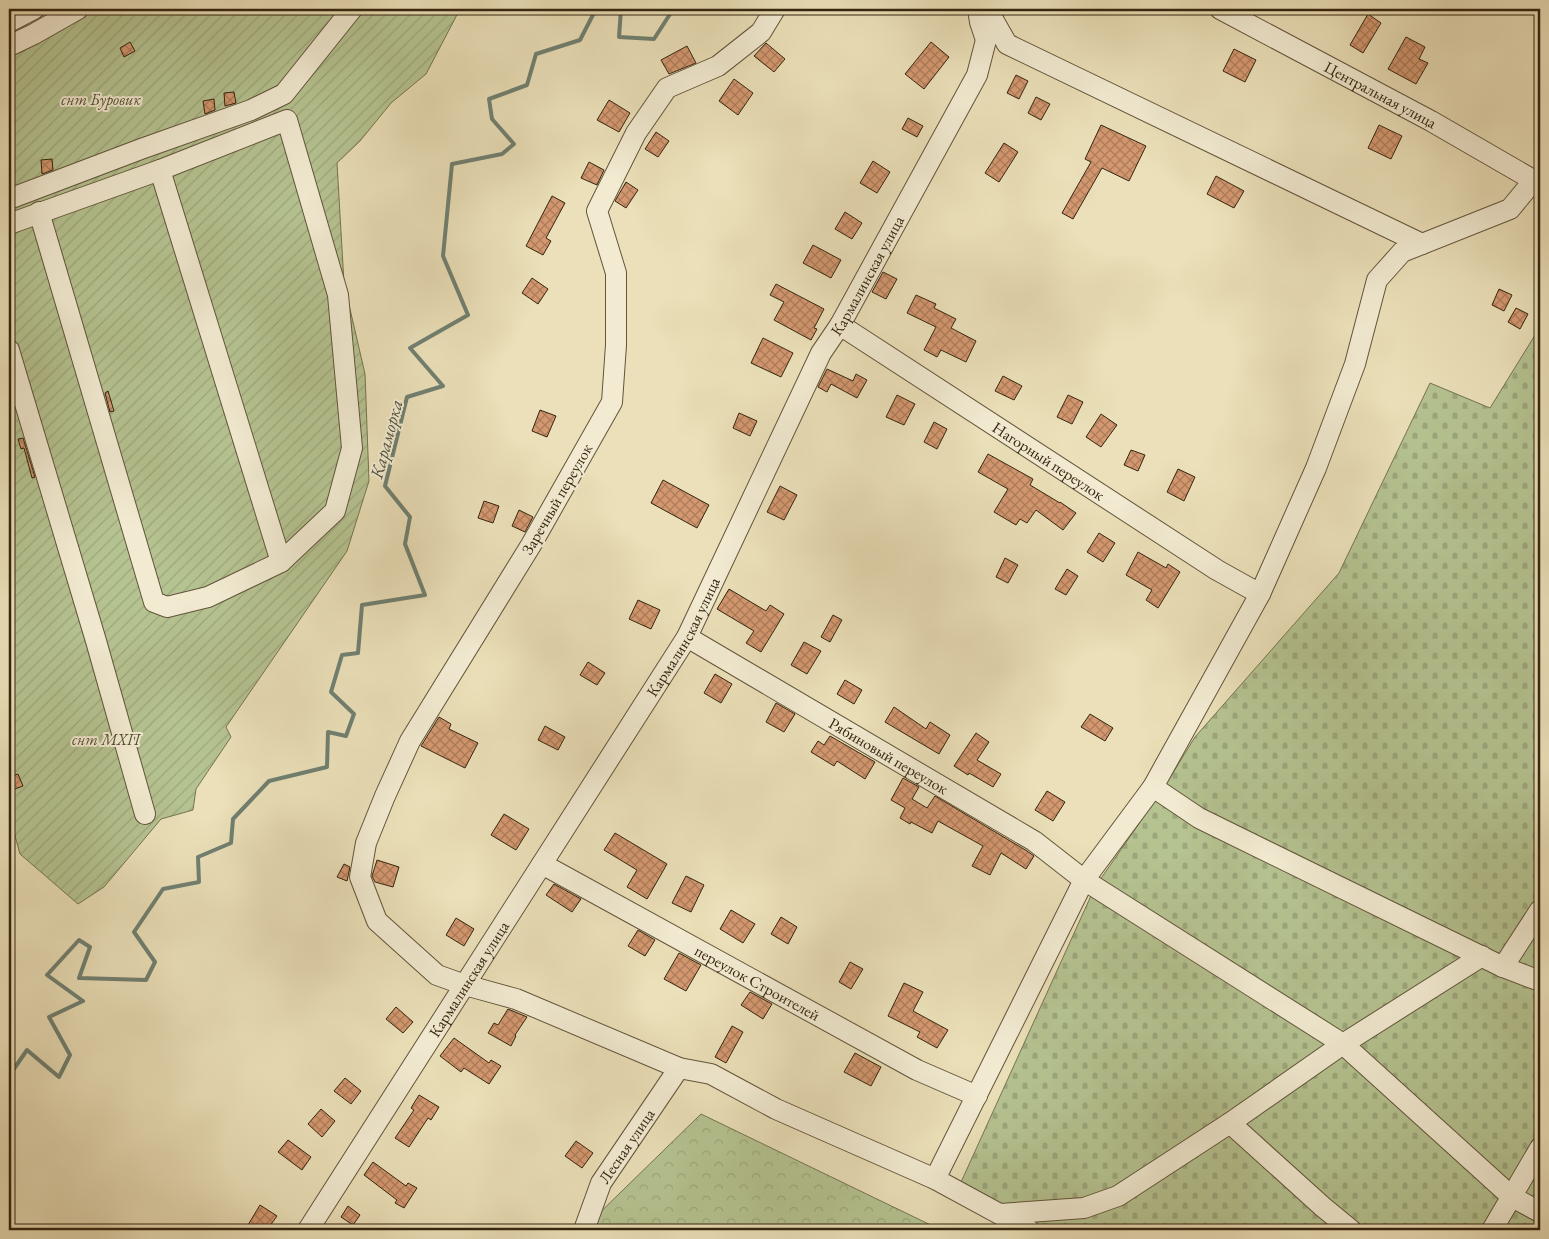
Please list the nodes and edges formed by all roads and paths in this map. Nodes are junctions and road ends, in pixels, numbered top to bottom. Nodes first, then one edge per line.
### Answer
1 (34, 9) edge
2 (78, 9) edge
3 (352, 9) edge
4 (775, 9) edge
5 (978, 9) edge
6 (987, 9) edge
7 (1220, 9) edge
8 (9, 22) edge
9 (9, 46) edge
10 (160, 170) junction
11 (1537, 182) edge
12 (9, 199) edge
13 (39, 212) junction
14 (9, 224) edge
15 (1422, 244) junction
16 (840, 325) junction
17 (9, 350) edge
18 (281, 562) junction
19 (1260, 594) junction
20 (687, 637) junction
21 (1154, 787) junction
22 (145, 814) dead end
23 (542, 864) junction
24 (1084, 880) junction
25 (1540, 910) edge
26 (1482, 956) junction
27 (1503, 967) junction
28 (1540, 981) edge
29 (465, 985) junction
30 (1343, 1044) junction
31 (679, 1068) junction
32 (977, 1096) junction
33 (1230, 1122) junction
34 (1540, 1148) edge
35 (935, 1179) junction
36 (1512, 1197) junction
37 (1540, 1212) edge
38 (1000, 1214) junction
39 (308, 1230) edge
40 (584, 1230) edge
41 (1028, 1230) edge
42 (1352, 1230) edge
43 (1492, 1230) edge

1 - 8 street
2 - 9 street
3 - 12 street
4 - 29 street, Заречный переулок
5 - 16 street, Кармалинская улица
6 - 15 street
7 - 11 street, Центральная улица
10 - 13 street
10 - 18 street
10 - 18 street
11 - 15 street
13 - 14 street
13 - 18 street
15 - 19 street
16 - 19 street, Нагорный переулок
16 - 20 street, Кармалинская улица
17 - 22 street
19 - 21 street
20 - 23 street, Кармалинская улица
20 - 24 street, Рябиновый переулок
21 - 24 street
21 - 26 street
23 - 29 street, Кармалинская улица
23 - 32 street, переулок Строителей
24 - 30 street, Рябиновый переулок
24 - 32 street
25 - 27 street
26 - 27 street
26 - 30 street
27 - 28 street
29 - 31 street, Заречный переулок
29 - 39 street, Кармалинская улица
30 - 33 street
30 - 36 street, Рябиновый переулок
31 - 35 street, Заречный переулок
31 - 40 street, Лесная улица
32 - 35 street
33 - 38 street
33 - 42 street
34 - 36 street
35 - 38 street, Заречный переулок
36 - 37 street, Рябиновый переулок
36 - 43 street
38 - 41 street, Заречный переулок

